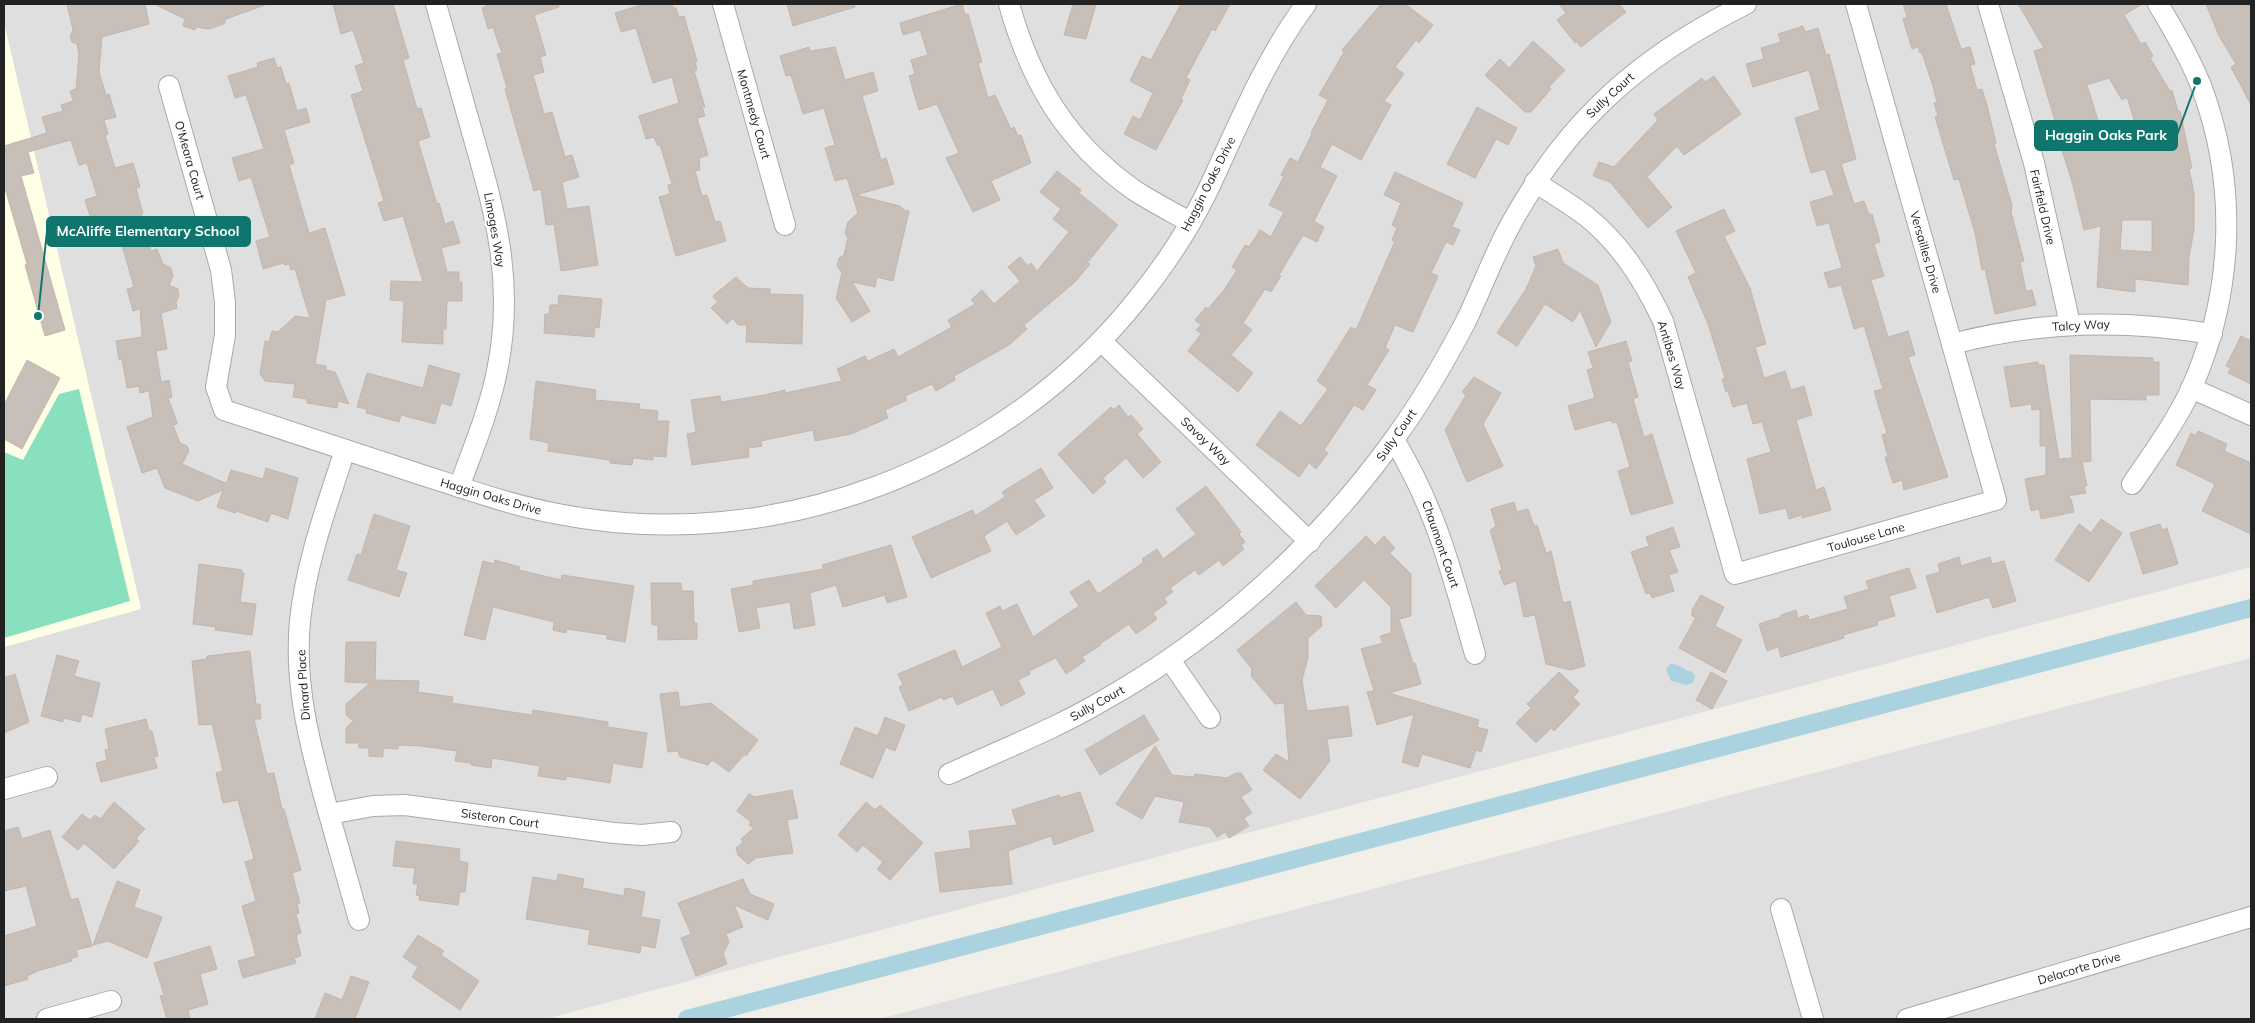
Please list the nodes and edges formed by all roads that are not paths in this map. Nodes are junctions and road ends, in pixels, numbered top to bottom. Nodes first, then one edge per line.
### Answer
1 (436, 4) edge
2 (722, 4) edge
3 (1009, 4) edge
4 (1306, 4) edge
5 (1746, 4) edge
6 (1856, 4) edge
7 (1988, 4) edge
8 (2158, 4) edge
9 (169, 86) dead end
10 (1535, 182) junction
11 (1190, 222) junction
12 (785, 225) dead end
13 (2070, 324) junction
14 (2212, 334) junction
15 (1102, 340) junction
16 (1952, 344) junction
17 (2191, 388) junction
18 (224, 410) joint
19 (2251, 415) edge
20 (1394, 440) junction
21 (345, 450) junction
22 (2132, 484) dead end
23 (459, 487) junction
24 (1996, 500) joint
25 (1310, 542) junction
26 (1735, 574) joint
27 (1475, 654) dead end
28 (1170, 660) junction
29 (1210, 718) dead end
30 (949, 774) dead end
31 (47, 777) dead end
32 (4, 789) edge
33 (329, 814) junction
34 (671, 832) dead end
35 (1781, 909) dead end
36 (2251, 917) edge
37 (359, 920) dead end
38 (111, 1001) dead end
39 (47, 1019) edge
40 (1813, 1019) edge
41 (1907, 1019) edge

1 - 23 street, Limoges Way
2 - 12 street, Montmedy Court
3 - 11 street
4 - 11 street, Haggin Oaks Drive
5 - 10 street, Sully Court
6 - 16 street, Versailles Drive
7 - 13 street, Fairfield Drive
8 - 14 street
9 - 18 street, O'Meara Court
10 - 20 street, Sully Court
10 - 26 street, Antibes Way
11 - 15 street, Haggin Oaks Drive
13 - 14 street, Talcy Way
13 - 16 street, Talcy Way
14 - 17 street
15 - 23 street, Haggin Oaks Drive
15 - 25 street, Savoy Way
16 - 24 street, Versailles Drive
17 - 19 street
17 - 22 street
18 - 21 street, Haggin Oaks Drive
20 - 25 street, Sully Court
20 - 27 street, Chaumont Court
21 - 23 street, Haggin Oaks Drive
21 - 33 street, Dinard Place
24 - 26 street, Toulouse Lane
25 - 28 street, Sully Court
28 - 29 street
28 - 30 street, Sully Court
31 - 32 street
33 - 34 street, Sisteron Court
33 - 37 street, Dinard Place
35 - 40 street
36 - 41 street, Delacorte Drive
38 - 39 street

